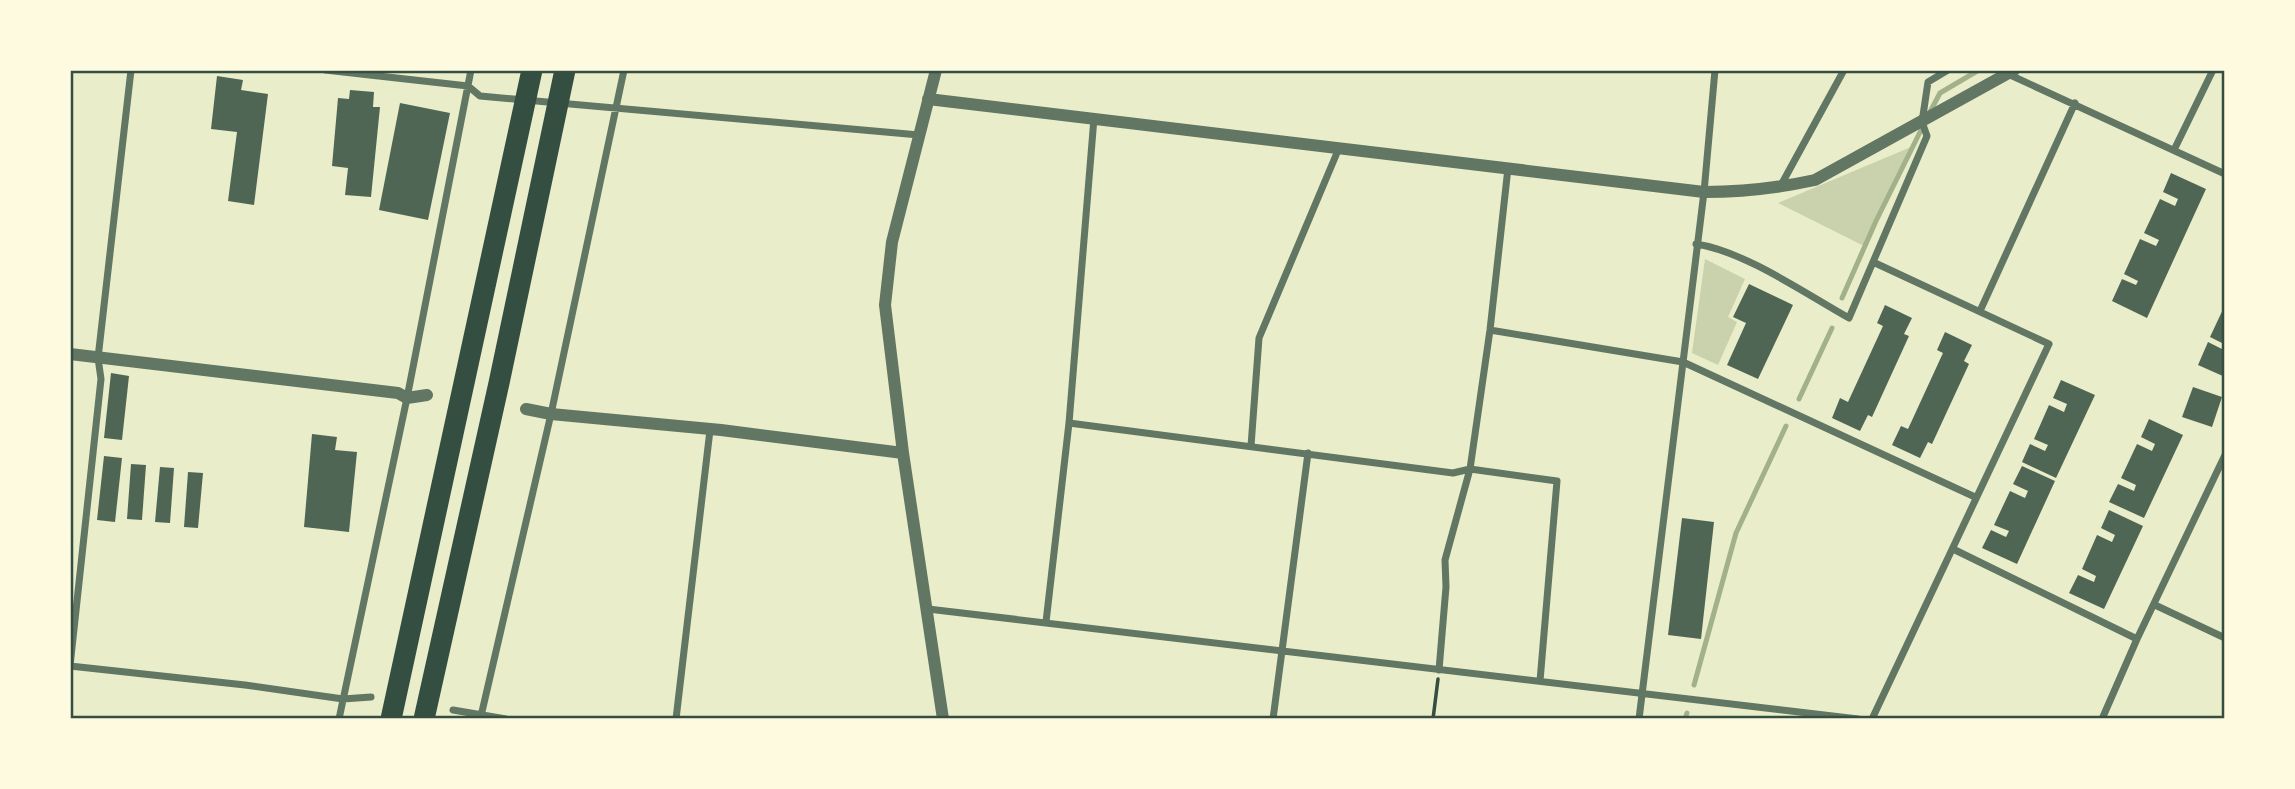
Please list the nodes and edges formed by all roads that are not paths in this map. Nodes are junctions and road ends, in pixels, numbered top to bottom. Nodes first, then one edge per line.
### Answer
1 (131, 70) edge
2 (325, 70) edge
3 (471, 70) edge
4 (624, 70) edge
5 (936, 70) edge
6 (1715, 70) edge
7 (1844, 70) edge
8 (1948, 70) edge
9 (2213, 70) edge
10 (532, 72) edge
11 (565, 72) edge
12 (2011, 72) edge
13 (468, 86) junction
14 (928, 99) junction
15 (2075, 103) junction
16 (616, 109) junction
17 (1094, 118) junction
18 (1922, 120) junction
19 (919, 135) junction
20 (1339, 148) junction
21 (2174, 150) junction
22 (1508, 168) junction
23 (2225, 174) edge
24 (1779, 188) junction
25 (1704, 192) junction
26 (1696, 244) junction
27 (1873, 262) junction
28 (1980, 311) junction
29 (1490, 330) junction
30 (70, 354) edge
31 (98, 358) junction
32 (1683, 362) junction
33 (427, 395) dead end
34 (407, 398) junction
35 (526, 409) dead end
36 (551, 414) junction
37 (1069, 423) junction
38 (710, 430) junction
39 (1251, 446) junction
40 (903, 453) junction
41 (1308, 453) junction
42 (2225, 455) edge
43 (1470, 468) junction
44 (1975, 497) junction
45 (1953, 548) junction
46 (2155, 605) junction
47 (928, 609) junction
48 (1046, 622) junction
49 (2225, 638) edge
50 (2137, 639) junction
51 (1282, 653) junction
52 (70, 666) edge
53 (1439, 670) junction
54 (1540, 681) junction
55 (1642, 695) junction
56 (371, 697) dead end
57 (343, 699) junction
58 (453, 710) dead end
59 (478, 717) edge
60 (338, 719) edge
61 (391, 719) edge
62 (424, 719) edge
63 (506, 719) edge
64 (676, 719) edge
65 (943, 719) edge
66 (1273, 719) edge
67 (1639, 719) edge
68 (1858, 719) edge
69 (1872, 719) edge
70 (2102, 719) edge

1 - 31 street
2 - 13 street
3 - 13 street
4 - 16 street
5 - 14 street
6 - 25 street
7 - 24 street
8 - 18 street
9 - 21 street
10 - 61 highway
11 - 62 highway
12 - 15 street
12 - 18 street
13 - 16 street
13 - 34 street
14 - 17 street
14 - 19 street
15 - 21 street
15 - 28 street
16 - 19 street
16 - 36 street
17 - 20 street
17 - 37 street
18 - 24 street
18 - 27 street
19 - 40 street
20 - 22 street
20 - 39 street
21 - 23 street
22 - 25 street
22 - 29 street
24 - 25 street
25 - 26 street
26 - 27 street
26 - 32 street
27 - 28 street
28 - 44 street
29 - 32 street
29 - 43 street
30 - 31 street
31 - 34 street
31 - 52 street
32 - 44 street
32 - 55 street
33 - 34 street
34 - 57 street
35 - 36 street
36 - 38 street
36 - 59 street
37 - 39 street
37 - 48 street
38 - 40 street
38 - 64 street
39 - 41 street
40 - 47 street
41 - 43 street
41 - 51 street
42 - 46 street
43 - 53 street
43 - 54 street
44 - 45 street
45 - 50 street
45 - 69 street
46 - 49 street
46 - 50 street
47 - 48 street
47 - 65 street
48 - 51 street
50 - 70 street
51 - 53 street
51 - 66 street
52 - 57 street
53 - 54 street
54 - 55 street
55 - 67 street
55 - 68 street
56 - 57 street
57 - 60 street
58 - 59 street
59 - 63 street

